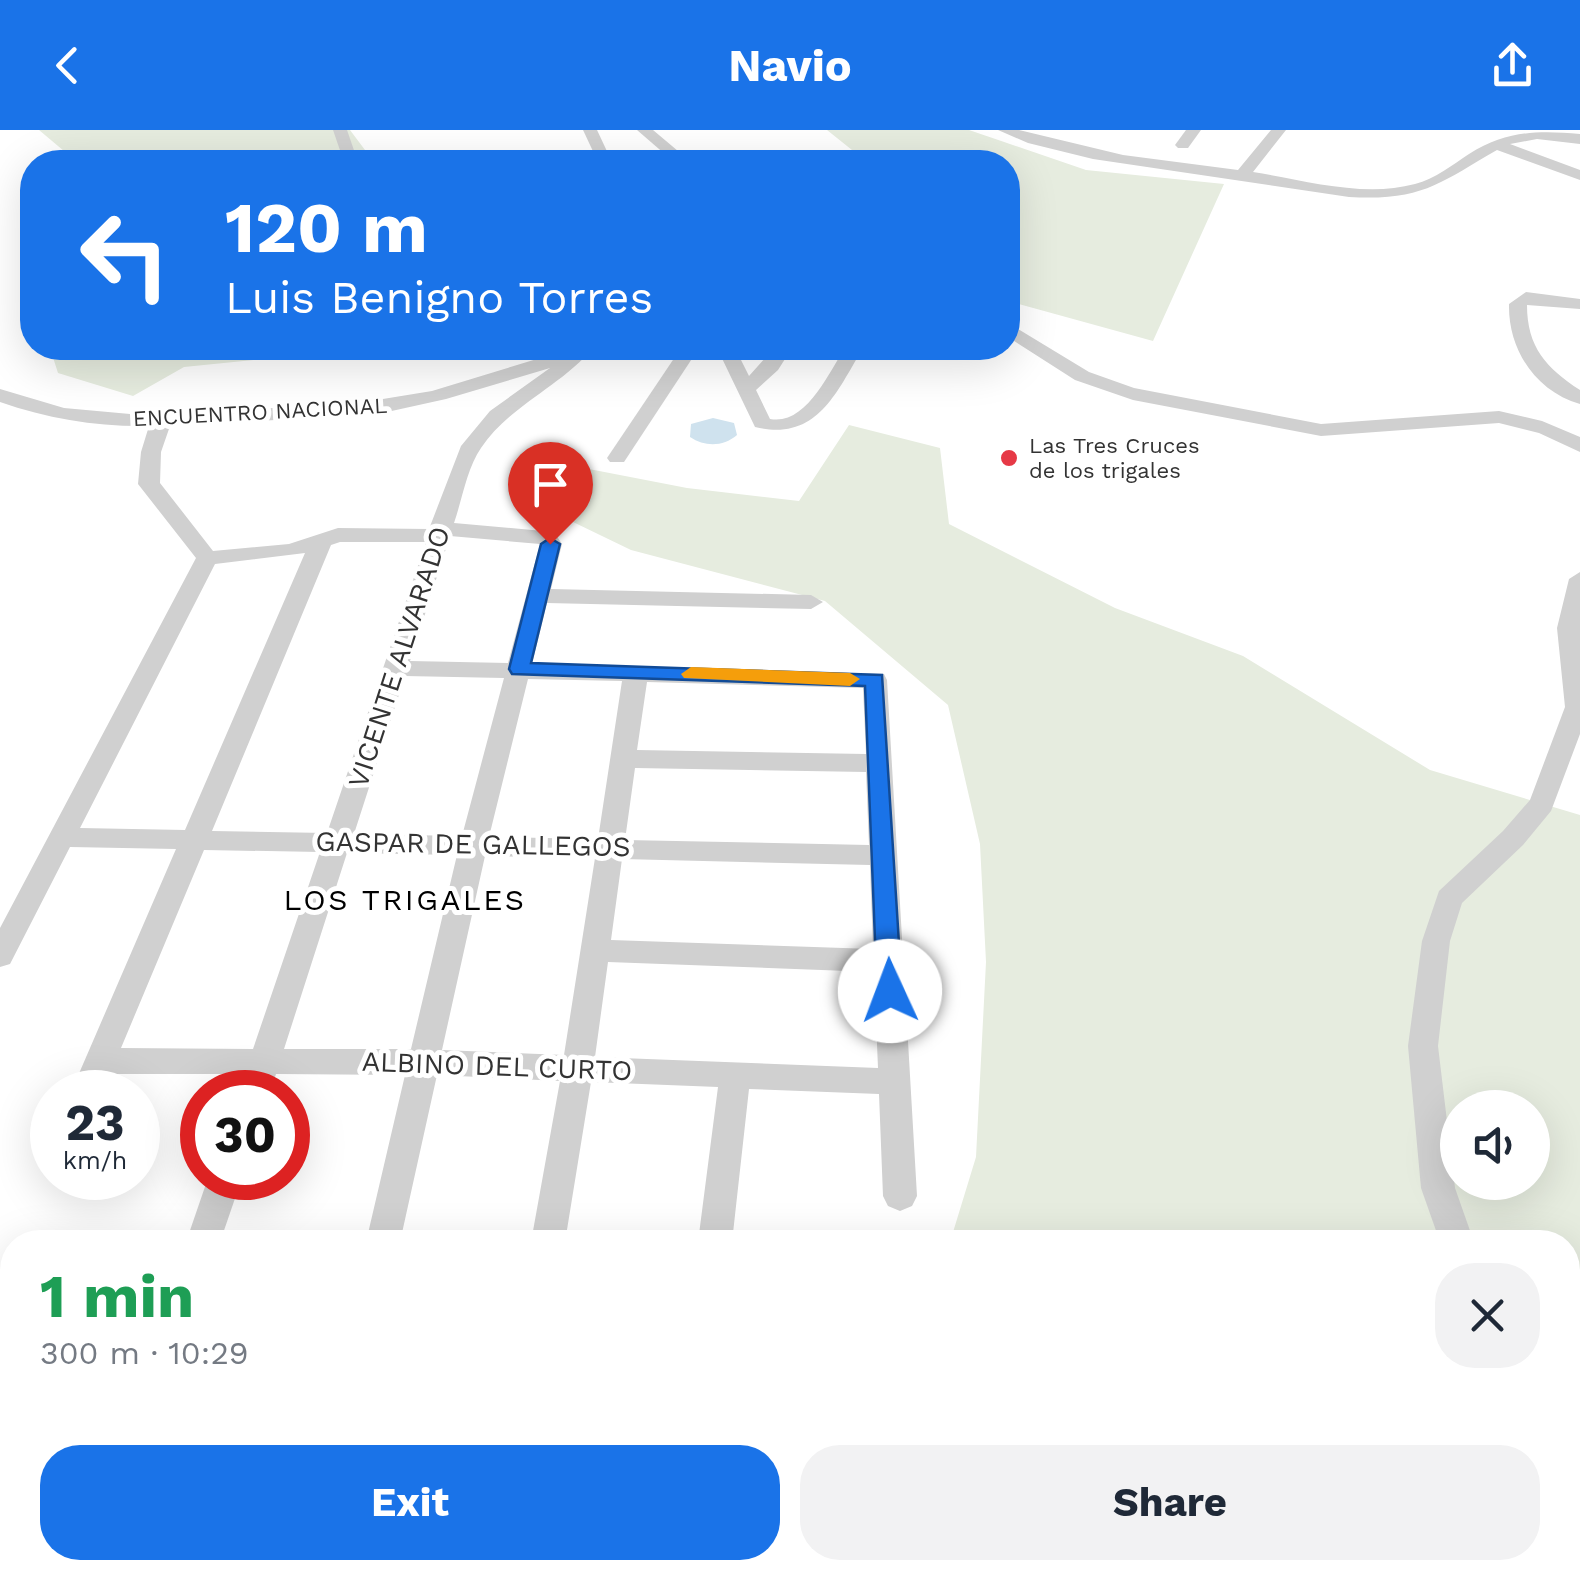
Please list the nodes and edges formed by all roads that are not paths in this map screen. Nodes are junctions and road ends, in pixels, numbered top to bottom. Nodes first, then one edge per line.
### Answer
1 (644, 130) edge
2 (1005, 130) edge
3 (1194, 130) edge
4 (1279, 130) edge
5 (1525, 132) edge
6 (1580, 138) edge
7 (1183, 145) dead end
8 (1497, 145) junction
9 (668, 150) edge
10 (1580, 175) edge
11 (1242, 176) junction
12 (1580, 304) edge
13 (1020, 338) edge
14 (550, 360) edge
15 (570, 360) edge
16 (682, 360) edge
17 (733, 360) edge
18 (738, 360) edge
19 (775, 360) edge
20 (846, 360) edge
21 (771, 366) junction
22 (746, 389) junction
23 (0, 395) edge
24 (1580, 398) edge
25 (161, 420) junction
26 (1580, 446) edge
27 (617, 458) dead end
28 (439, 532) junction
29 (322, 539) junction
30 (207, 558) junction
31 (1580, 579) edge
32 (537, 596) junction
33 (811, 602) dead end
34 (397, 668) junction
35 (519, 669) junction
36 (636, 672) junction
37 (624, 759) junction
38 (878, 763) junction
39 (61, 836) junction
40 (194, 838) junction
41 (340, 842) junction
42 (473, 847) junction
43 (610, 847) junction
44 (886, 855) junction
45 (594, 950) junction
46 (0, 956) edge
47 (888, 960) junction
48 (100, 1060) junction
49 (265, 1062) junction
50 (423, 1062) junction
51 (578, 1067) junction
52 (96, 1070) edge
53 (262, 1070) edge
54 (736, 1074) junction
55 (894, 1082) junction
56 (900, 1196) dead end
57 (218, 1200) edge
58 (208, 1230) edge
59 (386, 1230) edge
60 (550, 1230) edge
61 (716, 1230) edge
62 (1453, 1230) edge

1 - 9 street
2 - 11 street
3 - 7 street
4 - 11 street
5 - 6 street
5 - 8 street
8 - 10 street
8 - 11 street
12 - 24 street
13 - 26 street
14 - 25 street, ENCUENTRO NACIONAL
15 - 28 street, VICENTE ALVARADO
16 - 27 street
17 - 22 street
18 - 21 street
19 - 21 street
20 - 22 street
21 - 22 street
23 - 25 street, ENCUENTRO NACIONAL
25 - 30 street
28 - 29 street
28 - 32 street
28 - 34 street, VICENTE ALVARADO
29 - 30 street
29 - 40 street
30 - 39 street
31 - 62 street
32 - 33 street
32 - 35 street
34 - 35 street
34 - 41 street, VICENTE ALVARADO
35 - 36 street
35 - 42 street
36 - 37 street
36 - 38 street
37 - 38 street
37 - 43 street
38 - 44 street
39 - 40 street, GASPAR DE GALLEGOS
39 - 46 street
40 - 41 street, GASPAR DE GALLEGOS
40 - 48 street
41 - 42 street, GASPAR DE GALLEGOS
41 - 49 street, VICENTE ALVARADO
42 - 43 street, GASPAR DE GALLEGOS
42 - 50 street
43 - 44 street, GASPAR DE GALLEGOS
43 - 45 street
44 - 47 street
45 - 47 street
45 - 51 street
47 - 55 street
48 - 49 street, ALBINO DEL CURTO
48 - 52 street
49 - 50 street, ALBINO DEL CURTO
49 - 53 street, VICENTE ALVARADO
50 - 51 street, ALBINO DEL CURTO
50 - 59 street
51 - 54 street, ALBINO DEL CURTO
51 - 60 street
54 - 55 street, ALBINO DEL CURTO
54 - 61 street
55 - 56 street
57 - 58 street

